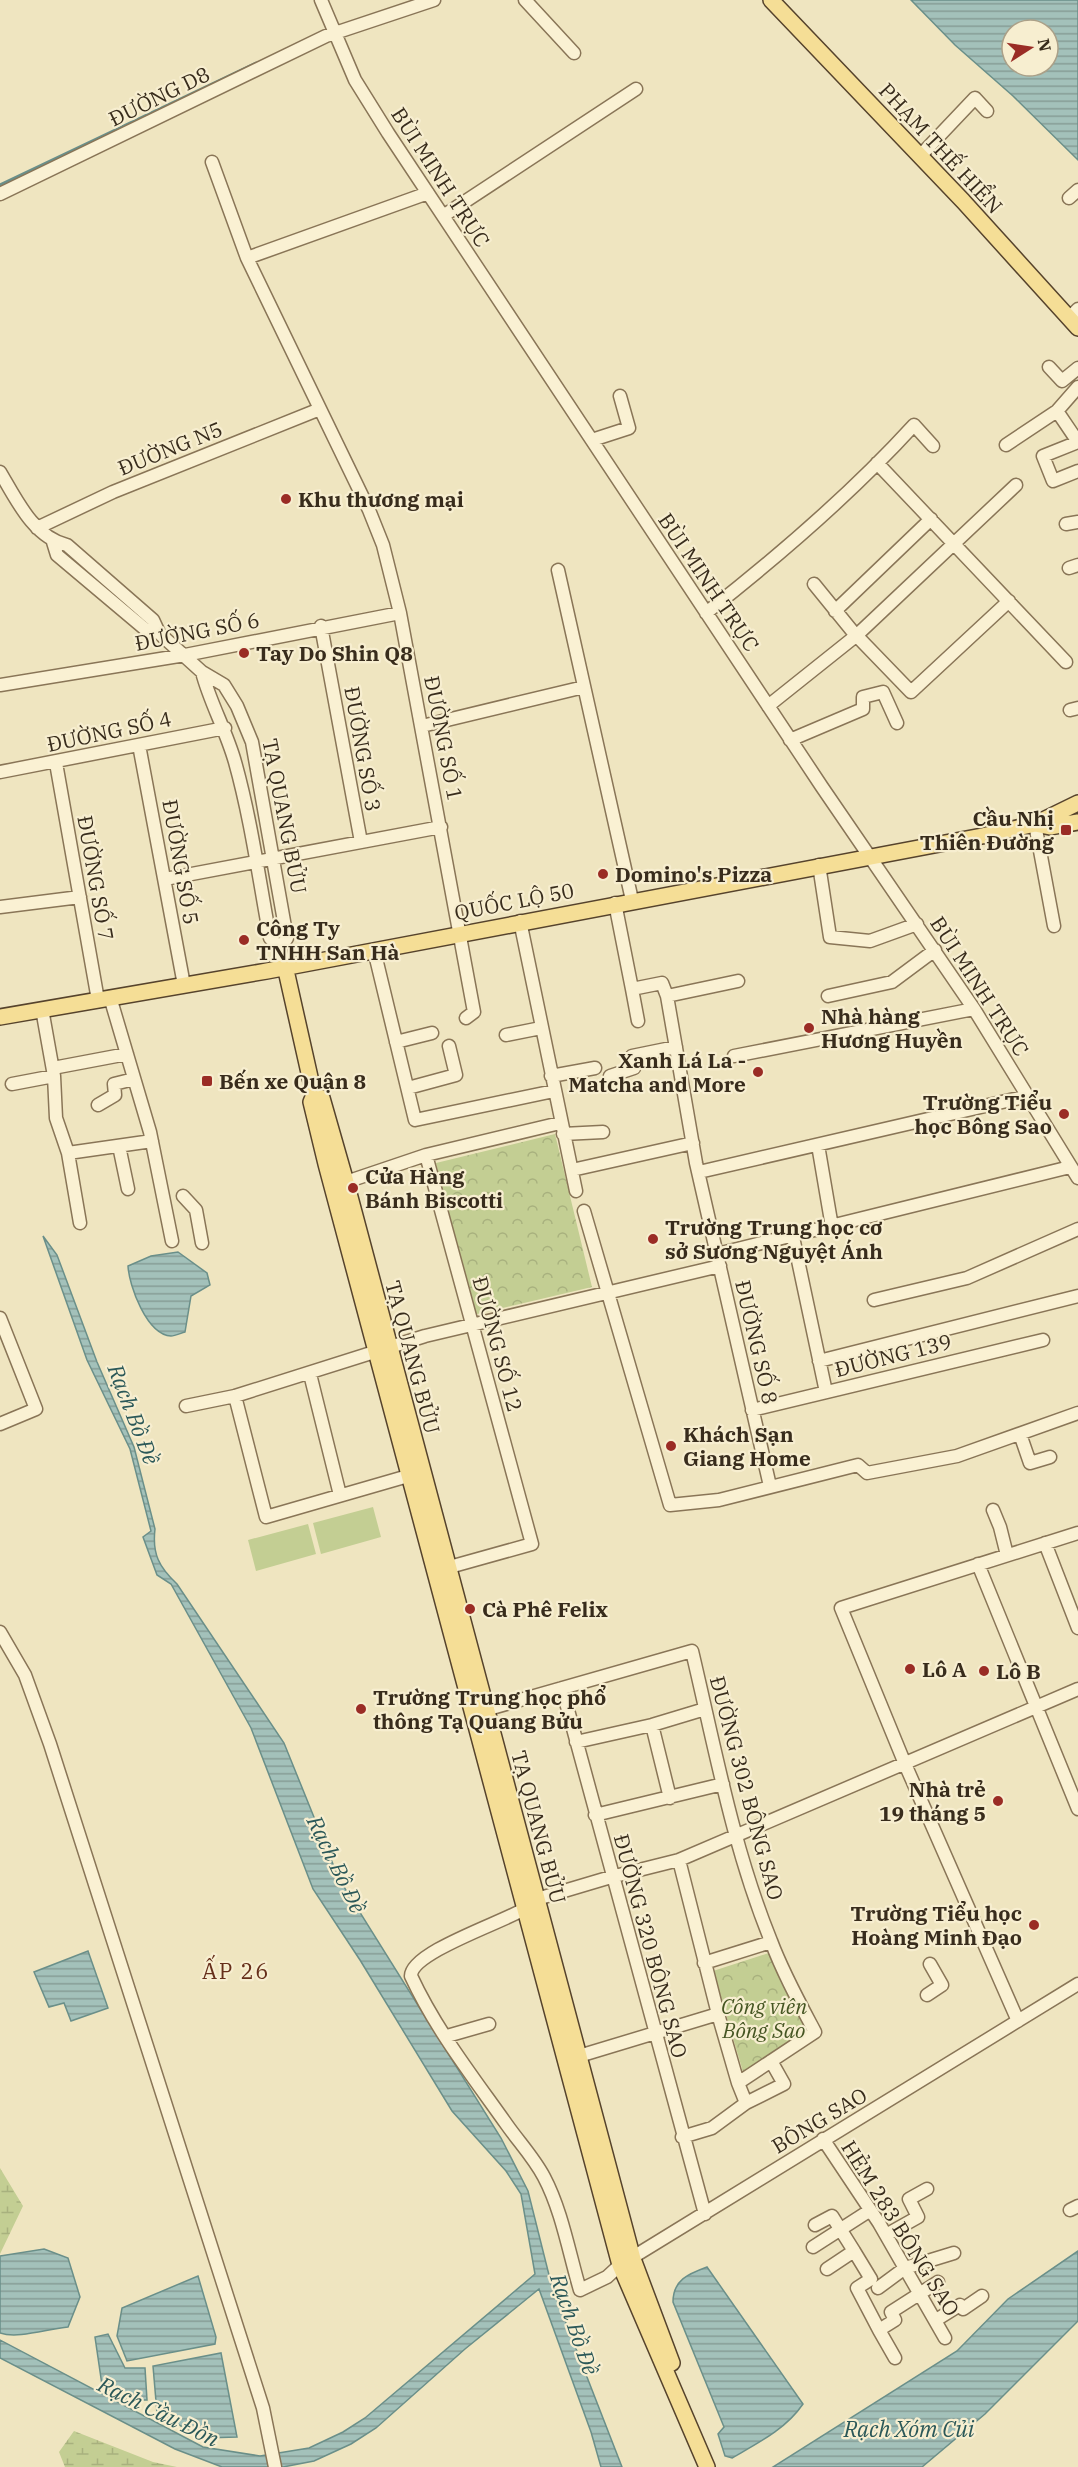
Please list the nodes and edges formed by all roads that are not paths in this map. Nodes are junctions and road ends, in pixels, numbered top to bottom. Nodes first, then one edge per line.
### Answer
1 (321, 0) edge
2 (434, 0) edge
3 (525, 0) edge
4 (771, 0) edge
5 (334, 33) junction
6 (574, 53) dead end
7 (636, 90) dead end
8 (987, 111) dead end
9 (920, 156) junction
10 (212, 162) dead end
11 (428, 193) junction
12 (0, 194) edge
13 (443, 216) junction
14 (246, 258) junction
15 (1075, 318) edge
16 (1049, 367) dead end
17 (1078, 368) edge
18 (1078, 387) edge
19 (620, 396) dead end
20 (320, 409) junction
21 (1057, 411) junction
22 (592, 440) junction
23 (1078, 442) edge
24 (1006, 445) dead end
25 (933, 446) dead end
26 (877, 463) junction
27 (1078, 471) edge
28 (0, 472) edge
29 (1016, 485) dead end
30 (1078, 514) edge
31 (931, 519) junction
32 (1074, 522) edge
33 (37, 528) junction
34 (954, 543) junction
35 (558, 570) dead end
36 (814, 584) dead end
37 (1009, 601) junction
38 (835, 611) junction
39 (400, 613) junction
40 (706, 613) junction
41 (321, 626) junction
42 (857, 635) junction
43 (185, 655) junction
44 (1066, 662) dead end
45 (201, 672) junction
46 (0, 685) edge
47 (584, 687) junction
48 (768, 706) junction
49 (897, 723) dead end
50 (422, 726) junction
51 (225, 728) junction
52 (790, 740) junction
53 (140, 745) junction
54 (56, 763) junction
55 (0, 772) edge
56 (1078, 803) edge
57 (1078, 822) edge
58 (1035, 824) junction
59 (441, 827) junction
60 (360, 842) junction
61 (870, 857) junction
62 (272, 859) junction
63 (256, 862) junction
64 (819, 865) junction
65 (165, 879) junction
66 (80, 897) junction
67 (632, 900) junction
68 (615, 903) junction
69 (0, 907) edge
70 (520, 921) junction
71 (917, 924) junction
72 (1054, 926) dead end
73 (459, 933) junction
74 (280, 948) junction
75 (374, 950) junction
76 (935, 950) junction
77 (285, 966) junction
78 (738, 981) dead end
79 (184, 985) junction
80 (632, 989) junction
81 (667, 996) junction
82 (828, 996) dead end
83 (104, 999) junction
84 (42, 1009) junction
85 (974, 1009) junction
86 (0, 1017) edge
87 (466, 1018) dead end
88 (638, 1021) dead end
89 (541, 1028) junction
90 (432, 1033) dead end
91 (506, 1035) dead end
92 (396, 1042) junction
93 (449, 1046) dead end
94 (676, 1047) junction
95 (127, 1054) junction
96 (734, 1056) dead end
97 (595, 1068) dead end
98 (54, 1072) junction
99 (551, 1076) junction
100 (610, 1076) dead end
101 (134, 1079) junction
102 (12, 1084) dead end
103 (408, 1088) junction
104 (554, 1091) junction
105 (314, 1095) junction
106 (1028, 1096) junction
107 (98, 1105) dead end
108 (562, 1129) junction
109 (603, 1132) dead end
110 (152, 1141) junction
111 (693, 1143) junction
112 (818, 1145) junction
113 (119, 1146) junction
114 (68, 1153) junction
115 (426, 1155) junction
116 (1070, 1167) junction
117 (572, 1170) junction
118 (699, 1172) junction
119 (1078, 1178) edge
120 (346, 1182) junction
121 (128, 1190) dead end
122 (576, 1191) dead end
123 (183, 1196) dead end
124 (584, 1211) dead end
125 (80, 1223) dead end
126 (832, 1227) junction
127 (1078, 1229) edge
128 (794, 1237) junction
129 (172, 1241) dead end
130 (202, 1243) dead end
131 (718, 1260) junction
132 (607, 1292) junction
133 (1078, 1296) edge
134 (874, 1300) dead end
135 (0, 1318) edge
136 (472, 1324) junction
137 (1043, 1340) dead end
138 (383, 1348) junction
139 (819, 1361) junction
140 (310, 1374) junction
141 (826, 1392) junction
142 (235, 1396) junction
143 (186, 1406) dead end
144 (752, 1410) junction
145 (1078, 1413) edge
146 (0, 1424) edge
147 (1020, 1434) junction
148 (1050, 1457) dead end
149 (408, 1476) junction
150 (770, 1486) junction
151 (340, 1495) junction
152 (993, 1510) dead end
153 (1078, 1533) edge
154 (1045, 1543) junction
155 (1007, 1555) junction
156 (978, 1564) junction
157 (447, 1568) junction
158 (1075, 1609) edge
159 (1078, 1628) edge
160 (0, 1632) edge
161 (562, 1688) junction
162 (1078, 1689) edge
163 (1037, 1708) junction
164 (705, 1709) junction
165 (479, 1712) junction
166 (652, 1725) junction
167 (576, 1742) junction
168 (905, 1764) junction
169 (723, 1784) junction
170 (670, 1798) junction
171 (1078, 1809) edge
172 (595, 1815) junction
173 (736, 1838) junction
174 (679, 1860) junction
175 (611, 1877) junction
176 (531, 1904) junction
177 (771, 1942) junction
178 (704, 1963) junction
179 (930, 1964) dead end
180 (1078, 1984) edge
181 (927, 1995) dead end
182 (718, 2014) junction
183 (1018, 2021) junction
184 (489, 2024) dead end
185 (654, 2033) junction
186 (447, 2036) junction
187 (579, 2056) junction
188 (771, 2061) junction
189 (738, 2083) junction
190 (746, 2103) junction
191 (682, 2137) junction
192 (823, 2139) junction
193 (927, 2189) dead end
194 (869, 2211) junction
195 (705, 2214) junction
196 (815, 2226) dead end
197 (841, 2229) junction
198 (886, 2235) junction
199 (813, 2247) dead end
200 (854, 2251) junction
201 (954, 2253) dead end
202 (626, 2262) junction
203 (905, 2268) junction
204 (827, 2269) dead end
205 (938, 2282) dead end
206 (878, 2288) dead end
207 (920, 2292) junction
208 (982, 2296) dead end
209 (936, 2320) junction
210 (879, 2330) junction
211 (945, 2338) dead end
212 (895, 2358) dead end
213 (668, 2365) junction
214 (275, 2467) edge
215 (708, 2467) edge
216 (718, 2467) edge

1 - 5 street, BÙI MINH TRỰC
2 - 5 street, ĐƯỜNG D8
3 - 6 street
4 - 9 main road, PHẠM THẾ HIỂN
5 - 11 street, BÙI MINH TRỰC
5 - 12 street, ĐƯỜNG D8
7 - 13 street
8 - 9 street
9 - 15 main road, PHẠM THẾ HIỂN
10 - 14 street, ĐƯỜNG SỐ 1
11 - 13 street, BÙI MINH TRỰC
11 - 14 street
13 - 22 street, BÙI MINH TRỰC
14 - 20 street, ĐƯỜNG SỐ 1
16 - 17 street
18 - 21 street
19 - 22 street
20 - 33 street, ĐƯỜNG N5
20 - 39 street, ĐƯỜNG SỐ 1
21 - 23 street
21 - 24 street
22 - 40 street, BÙI MINH TRỰC
23 - 27 street
25 - 26 street
26 - 31 street
26 - 40 street
28 - 33 street, TẠ QUANG BỬU
29 - 34 street
30 - 32 street
31 - 34 street
31 - 38 street
33 - 43 street, TẠ QUANG BỬU
34 - 37 street
34 - 42 street
35 - 47 street
36 - 38 street
37 - 42 street
37 - 44 street
38 - 42 street
39 - 41 street, ĐƯỜNG SỐ 6
39 - 50 street, ĐƯỜNG SỐ 1
40 - 48 street, BÙI MINH TRỰC
41 - 43 street, ĐƯỜNG SỐ 6
41 - 60 street, ĐƯỜNG SỐ 3
42 - 48 street
43 - 45 street, TẠ QUANG BỬU
43 - 46 street, ĐƯỜNG SỐ 6
45 - 51 street, TẠ QUANG BỬU
45 - 62 street, TẠ QUANG BỬU
47 - 50 street
47 - 67 street
48 - 52 street, BÙI MINH TRỰC
49 - 52 street
50 - 59 street, ĐƯỜNG SỐ 1
51 - 53 street, ĐƯỜNG SỐ 4
51 - 63 street, TẠ QUANG BỬU
52 - 61 street, BÙI MINH TRỰC
53 - 54 street, ĐƯỜNG SỐ 4
53 - 65 street, ĐƯỜNG SỐ 5
54 - 55 street, ĐƯỜNG SỐ 4
54 - 66 street, ĐƯỜNG SỐ 7
56 - 58 main road, QUỐC LỘ 50
57 - 58 main road, QUỐC LỘ 50
58 - 61 main road, QUỐC LỘ 50
58 - 72 street
59 - 60 street
59 - 73 street, ĐƯỜNG SỐ 1
60 - 62 street
61 - 64 main road, QUỐC LỘ 50
61 - 71 street, BÙI MINH TRỰC
62 - 63 street
62 - 74 street, TẠ QUANG BỬU
63 - 65 street
63 - 74 street, TẠ QUANG BỬU
64 - 67 main road, QUỐC LỘ 50
64 - 71 street
65 - 79 street, ĐƯỜNG SỐ 5
66 - 69 street
66 - 83 street, ĐƯỜNG SỐ 7
67 - 68 main road, QUỐC LỘ 50
68 - 70 main road, QUỐC LỘ 50
68 - 80 street
70 - 73 main road, QUỐC LỘ 50
70 - 89 street
71 - 76 street, BÙI MINH TRỰC
73 - 75 main road, QUỐC LỘ 50
73 - 87 street, ĐƯỜNG SỐ 1
74 - 77 street, TẠ QUANG BỬU
75 - 77 main road, QUỐC LỘ 50
75 - 92 street
76 - 82 street
76 - 85 street, BÙI MINH TRỰC
77 - 79 main road, QUỐC LỘ 50
77 - 105 main road, TẠ QUANG BỬU
78 - 81 street
79 - 83 main road, QUỐC LỘ 50
80 - 81 street
80 - 88 street
81 - 94 street, ĐƯỜNG SỐ 8
83 - 84 main road, QUỐC LỘ 50
83 - 95 street, ĐƯỜNG SỐ 7
84 - 86 main road, QUỐC LỘ 50
84 - 98 street
85 - 96 street
85 - 106 street, BÙI MINH TRỰC
89 - 91 street
89 - 99 street
90 - 92 street
92 - 103 street
93 - 103 street
94 - 100 street
94 - 111 street, ĐƯỜNG SỐ 8
95 - 98 street
95 - 101 street, ĐƯỜNG SỐ 7
97 - 99 street
98 - 102 street
98 - 114 street
99 - 104 street
101 - 107 street
101 - 110 street, ĐƯỜNG SỐ 7
103 - 104 street
104 - 108 street
105 - 120 main road, TẠ QUANG BỬU
105 - 138 main road, TẠ QUANG BỬU
106 - 112 street
106 - 116 street, BÙI MINH TRỰC
108 - 109 street
108 - 115 street
108 - 117 street
110 - 113 street
110 - 129 street, ĐƯỜNG SỐ 7
111 - 117 street
111 - 118 street, ĐƯỜNG SỐ 8
112 - 118 street
112 - 126 street
113 - 114 street
113 - 121 street
114 - 125 street
115 - 120 street
115 - 136 street, ĐƯỜNG SỐ 12
116 - 119 street, BÙI MINH TRỰC
116 - 126 street
117 - 122 street
118 - 131 street, ĐƯỜNG SỐ 8
120 - 138 main road, TẠ QUANG BỬU
123 - 130 street
124 - 132 street
126 - 128 street
127 - 134 street
128 - 131 street
128 - 139 street
131 - 132 street
131 - 144 street, ĐƯỜNG SỐ 8
132 - 136 street
132 - 150 street
133 - 139 street
135 - 146 street
136 - 138 street
136 - 157 street, ĐƯỜNG SỐ 12
137 - 141 street, ĐƯỜNG 139
138 - 140 street
138 - 149 main road, TẠ QUANG BỬU
138 - 157 main road, TẠ QUANG BỬU
139 - 141 street
140 - 142 street
140 - 151 street
141 - 144 street, ĐƯỜNG 139
142 - 143 street
142 - 151 street
144 - 150 street, ĐƯỜNG SỐ 8
145 - 147 street
147 - 148 street
147 - 150 street
149 - 151 street
149 - 165 main road, TẠ QUANG BỬU
152 - 155 street
153 - 154 street
154 - 155 street
154 - 158 street
155 - 156 street
156 - 163 street
156 - 168 street
157 - 165 main road, TẠ QUANG BỬU
158 - 159 street
160 - 214 street
161 - 164 street, ĐƯỜNG 302 BÔNG SAO
161 - 165 street
161 - 167 street, ĐƯỜNG 320 BÔNG SAO
162 - 163 street
163 - 168 street
163 - 171 street
164 - 166 street
164 - 169 street, ĐƯỜNG 302 BÔNG SAO
165 - 176 main road, TẠ QUANG BỬU
166 - 167 street
166 - 170 street
167 - 172 street, ĐƯỜNG 320 BÔNG SAO
168 - 173 street
168 - 183 street
169 - 170 street
169 - 173 street, ĐƯỜNG 302 BÔNG SAO
170 - 172 street
172 - 175 street, ĐƯỜNG 320 BÔNG SAO
173 - 174 street
173 - 177 street, ĐƯỜNG 302 BÔNG SAO
174 - 175 street
174 - 178 street
175 - 176 street
175 - 185 street, ĐƯỜNG 320 BÔNG SAO
176 - 186 street
176 - 187 main road, TẠ QUANG BỬU
176 - 202 main road, TẠ QUANG BỬU
177 - 178 street
177 - 188 street, ĐƯỜNG 302 BÔNG SAO
178 - 182 street
179 - 181 street
180 - 183 street, BÔNG SAO
182 - 185 street
182 - 189 street
183 - 192 street, BÔNG SAO
184 - 186 street
185 - 187 street
185 - 191 street, ĐƯỜNG 320 BÔNG SAO
186 - 202 street, BÔNG SAO
187 - 202 main road, TẠ QUANG BỬU
188 - 189 street
188 - 190 street
189 - 190 street
190 - 191 street
191 - 195 street, ĐƯỜNG 320 BÔNG SAO
192 - 194 street, HẺM 283 BÔNG SAO
192 - 195 street, BÔNG SAO
193 - 198 street
194 - 197 street
194 - 198 street, HẺM 283 BÔNG SAO
195 - 202 street, BÔNG SAO
196 - 197 street
197 - 199 street
197 - 200 street
198 - 203 street, HẺM 283 BÔNG SAO
200 - 204 street
200 - 210 street
201 - 203 street
202 - 213 main road, TẠ QUANG BỬU
203 - 206 street
203 - 207 street, HẺM 283 BÔNG SAO
205 - 207 street
207 - 209 street, HẺM 283 BÔNG SAO
207 - 210 street
208 - 209 street
209 - 211 street, HẺM 283 BÔNG SAO
210 - 212 street
213 - 215 main road
213 - 216 main road

